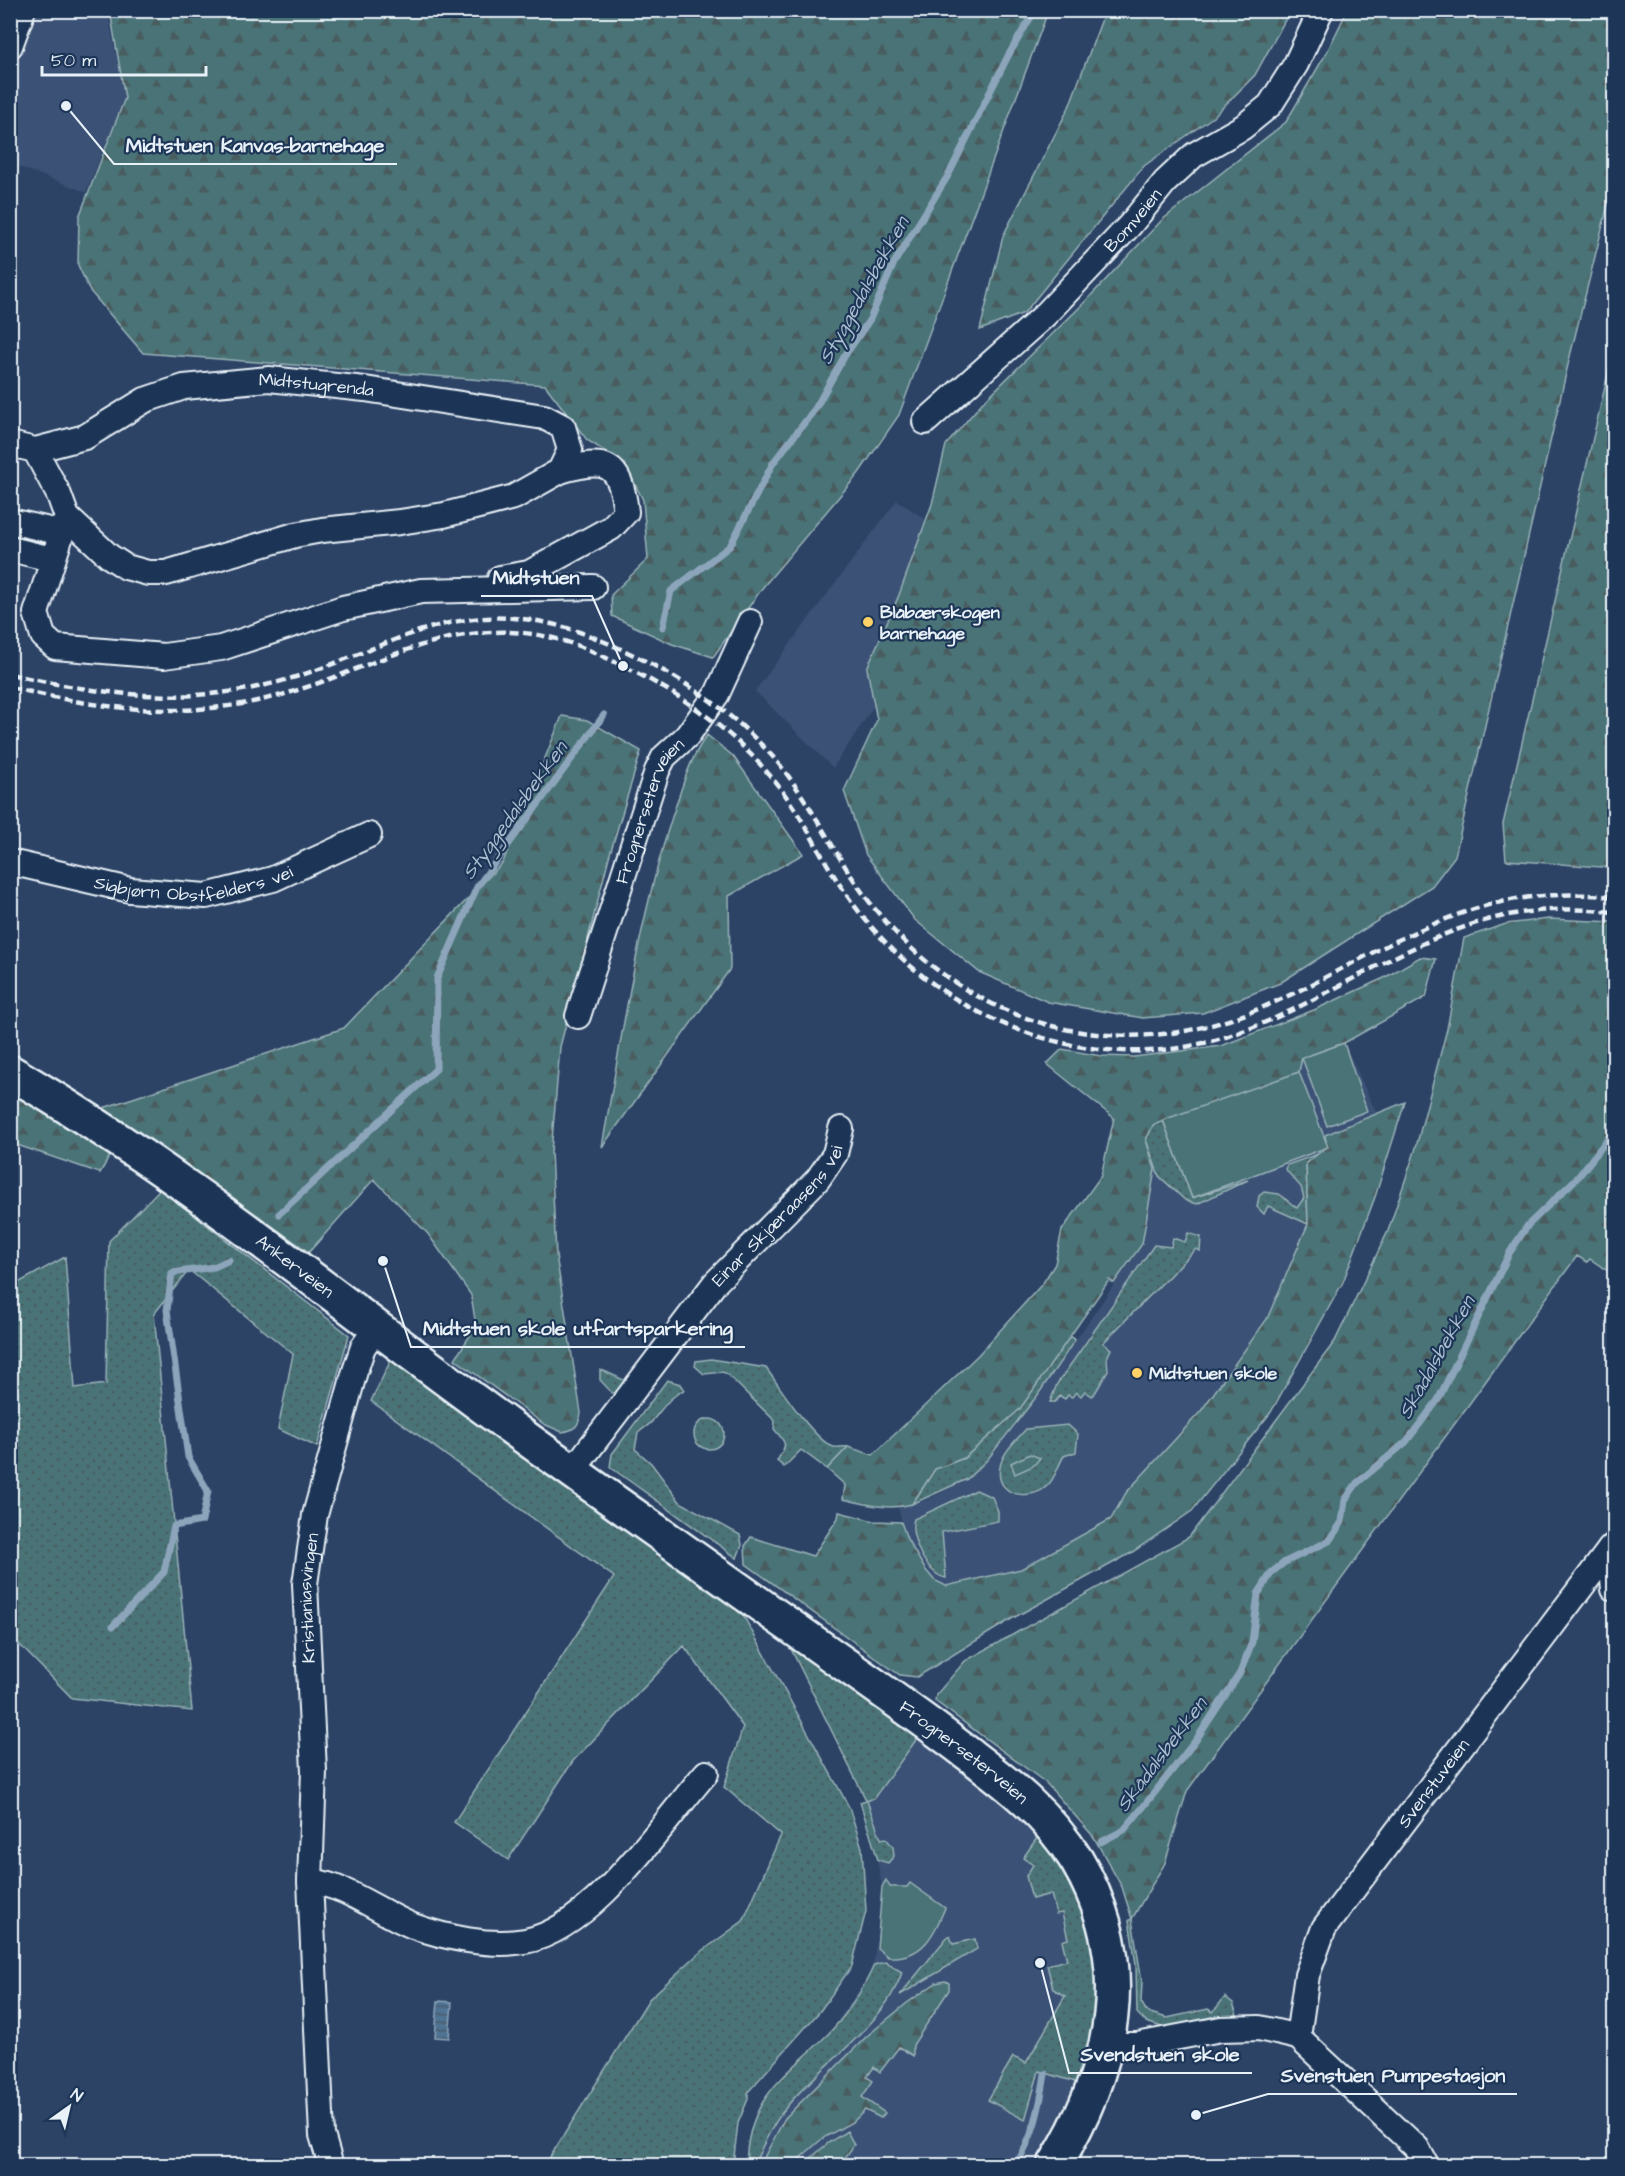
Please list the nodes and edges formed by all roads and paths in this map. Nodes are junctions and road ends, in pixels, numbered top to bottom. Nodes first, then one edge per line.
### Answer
1 (1321, 10) edge
2 (22, 13) dead end
3 (10, 46) edge
4 (925, 422) dead end
5 (10, 444) edge
6 (35, 450) junction
7 (560, 471) junction
8 (10, 521) edge
9 (64, 525) junction
10 (10, 549) edge
11 (43, 557) dead end
12 (593, 587) dead end
13 (421, 591) junction
14 (750, 622) dead end
15 (369, 835) dead end
16 (10, 862) edge
17 (578, 1016) dead end
18 (10, 1072) edge
19 (841, 1128) dead end
20 (377, 1327) junction
21 (573, 1470) junction
22 (1612, 1547) edge
23 (1614, 1589) edge
24 (706, 1773) dead end
25 (310, 1881) junction
26 (1298, 2037) junction
27 (1108, 2045) junction
28 (330, 2166) edge
29 (1054, 2166) edge
30 (1427, 2166) edge

1 - 4 street, Bomveien
2 - 3 street
5 - 6 street, Midtstugrenda
6 - 7 street, Midtstugrenda
6 - 9 street
7 - 9 street
7 - 13 street
8 - 9 street
9 - 13 street
10 - 11 street
12 - 13 street
14 - 17 street, Frognerseterveien
15 - 16 street, Sigbjørn Obstfelders vei
18 - 20 main road, Ankerveien
19 - 21 street, Einar Skjæraasens vei
20 - 21 main road, Ankerveien
20 - 25 street, Kristianiasvingen
21 - 27 main road, Frognerseterveien
22 - 23 street
22 - 26 street, Svenstuveien
24 - 25 street
25 - 28 street, Kristianiasvingen
26 - 27 street
26 - 30 street
27 - 29 main road, Frognerseterveien

